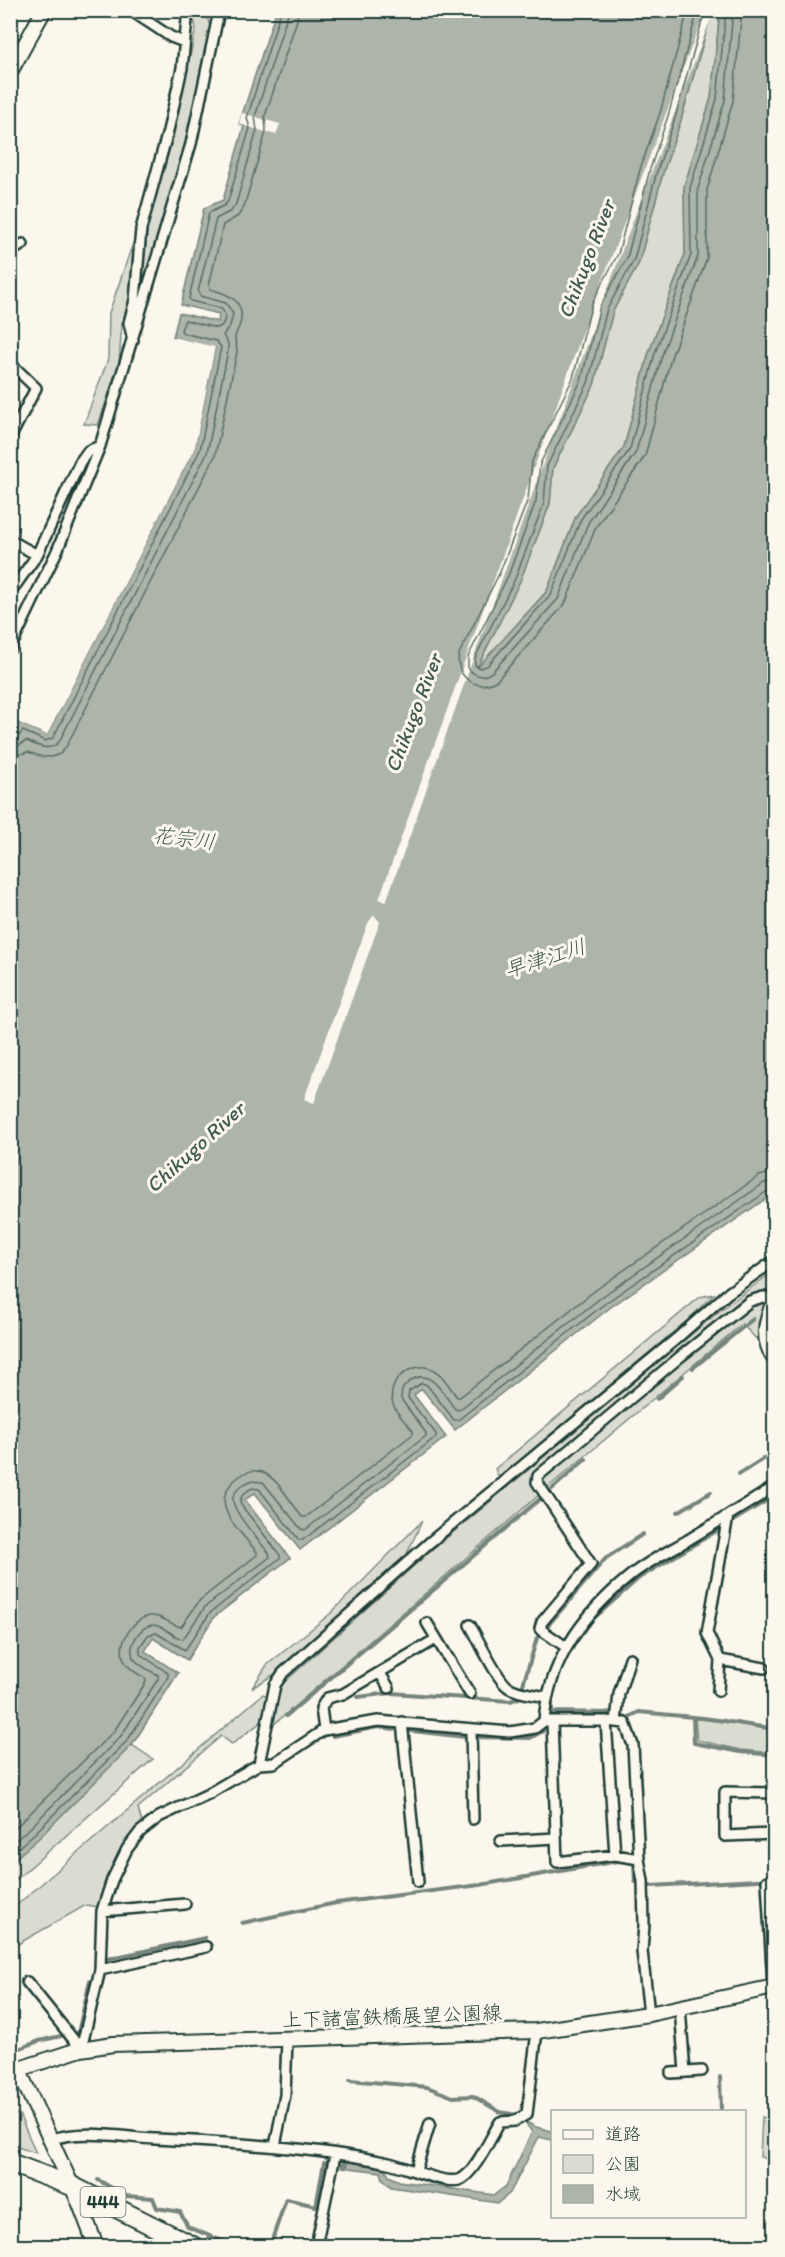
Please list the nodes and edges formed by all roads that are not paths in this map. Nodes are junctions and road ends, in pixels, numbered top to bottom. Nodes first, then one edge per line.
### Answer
1 (44, 10) edge
2 (129, 10) edge
3 (188, 10) edge
4 (214, 10) edge
5 (184, 42) junction
6 (10, 72) edge
7 (23, 244) dead end
8 (10, 252) edge
9 (133, 341) junction
10 (10, 363) edge
11 (10, 438) edge
12 (100, 446) junction
13 (10, 540) edge
14 (37, 555) junction
15 (10, 594) edge
16 (10, 649) edge
17 (774, 1261) edge
18 (774, 1300) edge
19 (774, 1358) edge
20 (774, 1487) edge
21 (728, 1516) junction
22 (427, 1623) dead end
23 (471, 1625) dead end
24 (436, 1639) junction
25 (566, 1647) junction
26 (630, 1658) dead end
27 (720, 1660) junction
28 (764, 1668) dead end
29 (380, 1673) junction
30 (389, 1688) dead end
31 (718, 1692) dead end
32 (470, 1694) dead end
33 (546, 1696) junction
34 (614, 1718) junction
35 (548, 1721) junction
36 (402, 1722) junction
37 (471, 1729) junction
38 (324, 1730) junction
39 (260, 1764) junction
40 (774, 1794) edge
41 (473, 1819) dead end
42 (774, 1834) edge
43 (556, 1838) junction
44 (501, 1840) dead end
45 (615, 1854) junction
46 (639, 1859) junction
47 (767, 1881) dead end
48 (417, 1882) dead end
49 (185, 1904) dead end
50 (102, 1911) junction
51 (206, 1947) dead end
52 (100, 1970) junction
53 (27, 1982) dead end
54 (774, 1987) edge
55 (680, 2008) junction
56 (649, 2014) junction
57 (537, 2031) junction
58 (287, 2039) junction
59 (81, 2049) junction
60 (14, 2070) edge
61 (702, 2071) dead end
62 (686, 2072) junction
63 (671, 2073) dead end
64 (430, 2123) dead end
65 (50, 2140) junction
66 (275, 2146) junction
67 (335, 2155) junction
68 (10, 2163) edge
69 (416, 2170) junction
70 (72, 2186) junction
71 (96, 2247) edge
72 (193, 2247) edge
73 (316, 2247) edge

1 - 6 street
2 - 5 street
3 - 5 street
4 - 9 street
5 - 9 street
7 - 8 street
9 - 12 street
10 - 11 street
12 - 14 street
12 - 16 street
13 - 14 street
14 - 15 street
17 - 39 street
18 - 19 street
18 - 25 street
20 - 21 street
21 - 25 street
21 - 27 street
22 - 24 street
23 - 33 street
24 - 29 street
24 - 32 street
25 - 33 street
26 - 34 street
27 - 28 street
27 - 31 street
29 - 30 street
29 - 38 street
33 - 35 street
34 - 35 street
34 - 45 street
34 - 46 street
35 - 37 street
35 - 43 street
36 - 37 street
36 - 38 street
36 - 48 street
37 - 41 street
38 - 39 street
39 - 50 street
40 - 42 street
43 - 44 street
43 - 45 street
45 - 46 street
46 - 56 street
47 - 54 street
49 - 50 street
50 - 52 street
51 - 52 street
52 - 59 street
53 - 59 street
54 - 55 street, 上下諸富鉄橋展望公園線
55 - 56 street, 上下諸富鉄橋展望公園線
55 - 62 street
56 - 57 street, 上下諸富鉄橋展望公園線
57 - 58 street, 上下諸富鉄橋展望公園線
57 - 69 street
58 - 59 street, 上下諸富鉄橋展望公園線
58 - 66 street
59 - 60 street, 上下諸富鉄橋展望公園線
60 - 65 street
61 - 62 street
62 - 63 street
64 - 69 street
65 - 66 street
65 - 70 street
66 - 67 street
67 - 69 street
67 - 73 street
68 - 70 highway, 444
70 - 71 street
70 - 72 highway, 444

